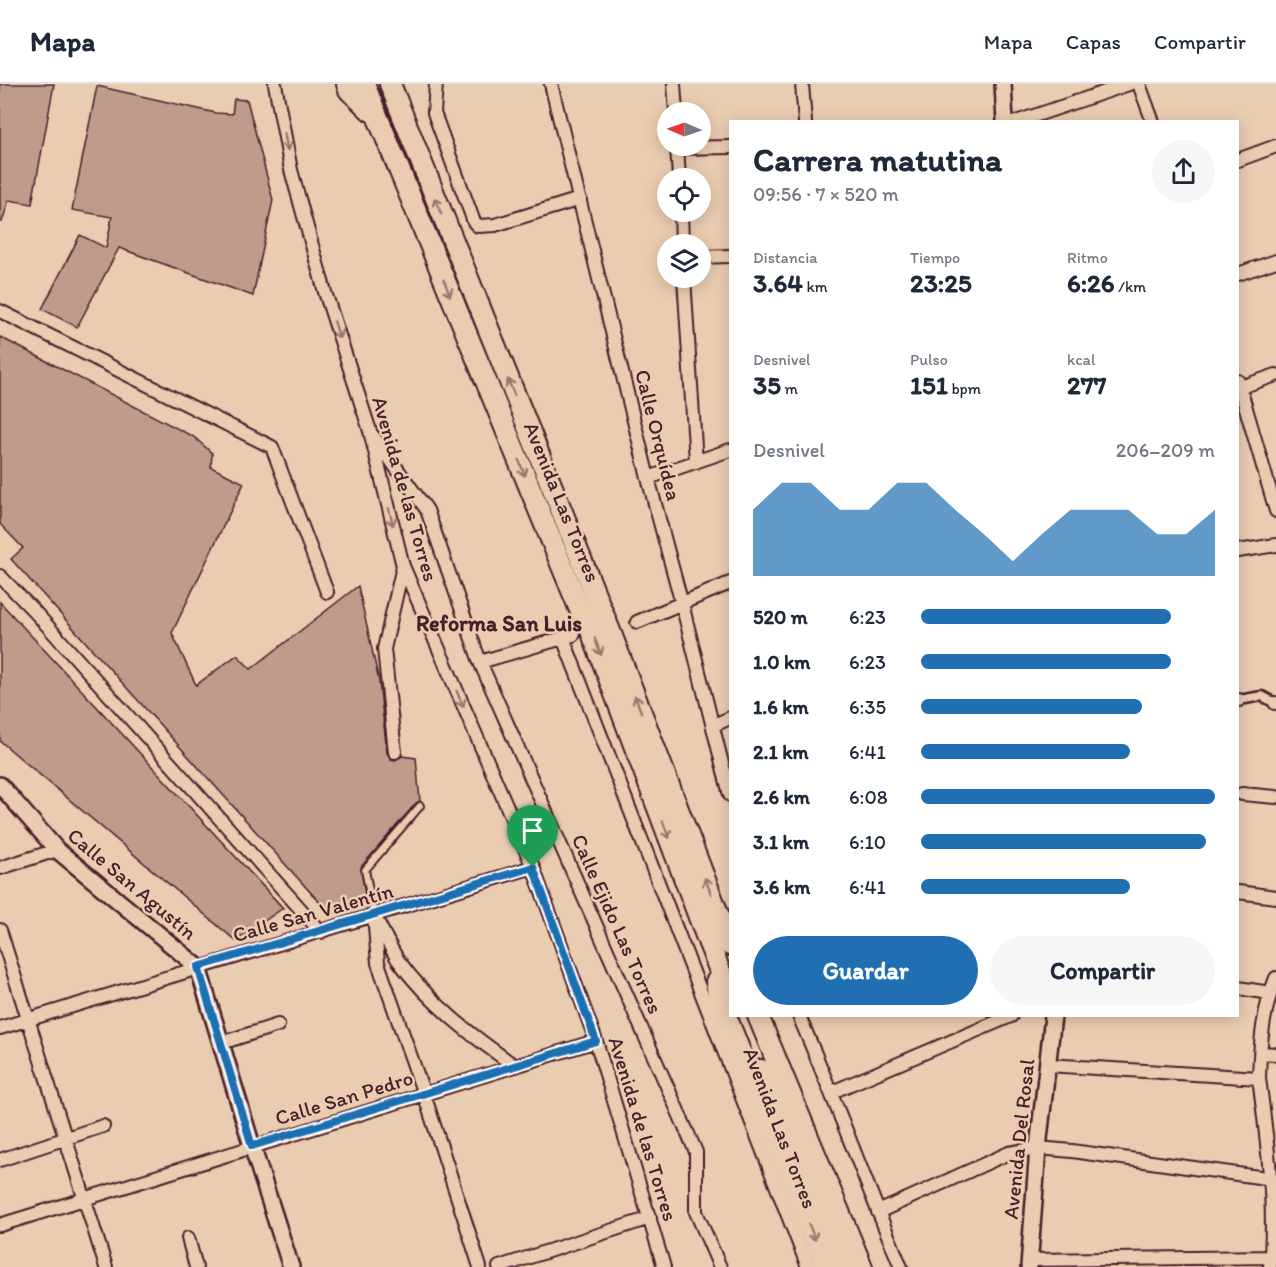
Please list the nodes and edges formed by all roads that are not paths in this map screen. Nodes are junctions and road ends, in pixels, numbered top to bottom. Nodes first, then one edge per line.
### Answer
1 (276, 84) edge
2 (347, 84) edge
3 (364, 84) edge
4 (390, 84) edge
5 (436, 84) edge
6 (551, 84) edge
7 (674, 84) edge
8 (802, 84) edge
9 (1003, 84) edge
10 (1129, 84) edge
11 (1139, 84) edge
12 (675, 102) edge
13 (377, 117) junction
14 (805, 120) edge
15 (1005, 120) edge
16 (1022, 120) edge
17 (1152, 120) edge
18 (1276, 146) edge
19 (711, 147) edge
20 (729, 147) edge
21 (1239, 159) edge
22 (580, 199) junction
23 (729, 256) edge
24 (711, 257) edge
25 (1276, 261) edge
26 (1239, 274) edge
27 (685, 288) edge
28 (0, 311) edge
29 (1276, 375) edge
30 (1239, 386) edge
31 (1239, 389) edge
32 (370, 431) junction
33 (729, 450) edge
34 (696, 462) junction
35 (648, 478) junction
36 (1276, 511) edge
37 (1276, 545) edge
38 (1239, 550) edge
39 (403, 566) junction
40 (0, 576) edge
41 (729, 583) edge
42 (327, 592) dead end
43 (682, 604) junction
44 (637, 621) dead end
45 (480, 662) junction
46 (1239, 700) edge
47 (1276, 703) edge
48 (729, 718) edge
49 (714, 725) junction
50 (395, 752) dead end
51 (0, 785) edge
52 (729, 791) edge
53 (1240, 794) edge
54 (1276, 797) edge
55 (420, 807) dead end
56 (57, 850) junction
57 (533, 867) junction
58 (0, 868) edge
59 (1239, 892) edge
60 (1276, 897) edge
61 (374, 915) junction
62 (0, 930) edge
63 (321, 932) junction
64 (729, 940) edge
65 (708, 941) junction
66 (198, 967) junction
67 (1276, 978) edge
68 (1239, 988) edge
69 (1270, 993) junction
70 (729, 994) edge
71 (746, 1017) edge
72 (768, 1017) edge
73 (799, 1017) edge
74 (1009, 1017) edge
75 (1053, 1017) edge
76 (28, 1019) junction
77 (278, 1025) dead end
78 (0, 1028) edge
79 (596, 1041) junction
80 (221, 1043) junction
81 (1261, 1053) junction
82 (1276, 1054) edge
83 (1047, 1065) junction
84 (515, 1066) junction
85 (1259, 1078) junction
86 (832, 1092) junction
87 (424, 1094) junction
88 (103, 1126) dead end
89 (65, 1139) junction
90 (1271, 1140) edge
91 (252, 1146) junction
92 (1038, 1148) junction
93 (0, 1160) edge
94 (1273, 1179) junction
95 (86, 1199) junction
96 (878, 1212) junction
97 (650, 1218) junction
98 (0, 1225) edge
99 (188, 1238) dead end
100 (1276, 1240) edge
101 (1271, 1262) edge
102 (1029, 1263) edge
103 (106, 1267) edge
104 (196, 1267) edge
105 (291, 1267) edge
106 (480, 1267) edge
107 (499, 1267) edge
108 (664, 1267) edge
109 (720, 1267) edge
110 (808, 1267) edge
111 (825, 1267) edge
112 (843, 1267) edge
113 (862, 1267) edge
114 (871, 1267) edge
115 (901, 1267) edge

1 -> 32 street, Avenida de las Torres
2 - 13 highway
3 - 13 highway, Avenida Las Torres
64 -> 4 highway, Avenida Las Torres
5 - 22 street
6 - 22 street, Calle Orquídea
7 - 12 street
8 - 14 street
9 - 15 street
10 - 16 street
11 - 17 street
13 -> 65 highway, Avenida Las Torres
18 - 21 street
19 - 20 street
22 - 35 street, Calle Orquídea
23 - 24 street
25 - 26 street
27 - 34 street
28 - 42 street
29 - 30 street
31 - 36 street
32 -> 39 street, Avenida de las Torres
32 - 45 street, Calle Ejido Las Torres
33 - 34 street
34 - 35 street
35 - 43 street, Calle Orquídea
37 - 38 street
39 - 50 street
39 -> 57 street, Avenida de las Torres
40 - 63 street
41 - 43 street
43 - 44 street
43 - 49 street, Calle Orquídea
45 - 109 street, Calle Ejido Las Torres
45 - 110 street, Avenida Las Torres
46 - 47 street
48 - 49 street
49 - 52 street, Calle Orquídea
51 - 56 street, Calle San Agustín
53 - 54 street
55 - 61 lane
56 - 58 street
56 - 66 street, Calle San Agustín
57 - 61 street, Calle San Valentín
57 - 79 street, Avenida de las Torres
59 - 60 street
61 - 63 street, Calle San Valentín
61 - 84 street
61 - 87 street
62 - 76 street
63 - 66 street, Calle San Valentín
65 - 70 highway
65 -> 111 highway
66 - 76 street, Calle San Valentín
66 - 80 street, Calle San Agustín
67 - 69 street
68 - 69 street
69 - 81 street
71 - 112 highway
71 - 113 highway
72 - 114 highway
73 - 86 street
74 - 86 street
75 - 83 street, Avenida Del Rosal
76 - 78 street, Calle San Valentín
76 - 89 street
77 - 80 street
79 - 84 street, Calle San Pedro
79 - 97 street, Avenida de las Torres
80 - 91 street, Calle San Agustín
81 - 82 street
81 - 85 street
83 - 85 street
83 - 92 street, Avenida Del Rosal
84 - 87 street, Calle San Pedro
85 - 90 street
86 - 96 street
87 - 91 street, Calle San Pedro
87 - 106 street
88 - 89 street
89 - 93 street
89 - 95 street
90 - 94 street
91 - 95 street, Calle San Pedro
91 - 105 street, Calle San Agustín
92 - 94 street
92 - 96 street
92 - 102 street, Avenida Del Rosal
94 - 100 street
95 - 98 street, Calle San Pedro
95 - 103 street
96 - 115 street
97 - 107 street
97 - 108 street, Avenida de las Torres
99 - 104 street
100 - 101 street
101 - 102 street

